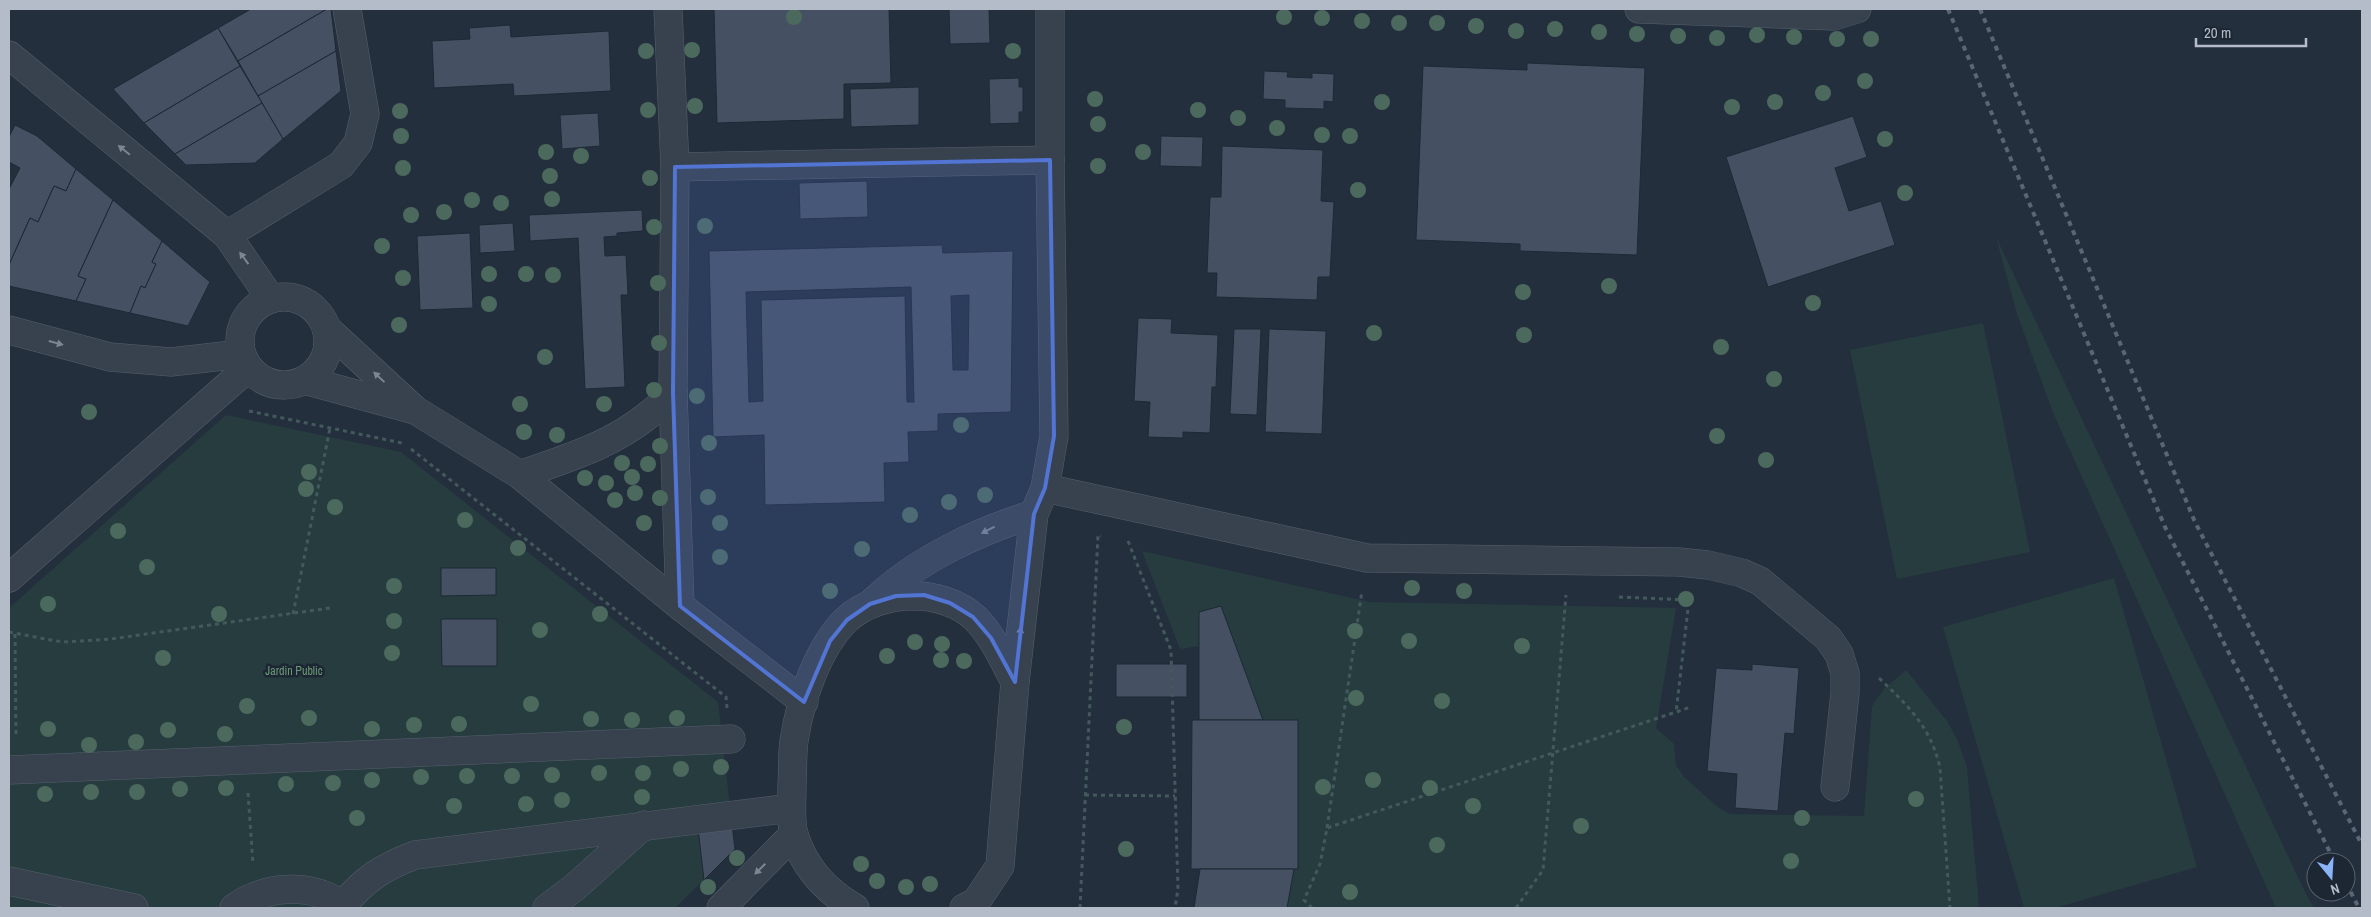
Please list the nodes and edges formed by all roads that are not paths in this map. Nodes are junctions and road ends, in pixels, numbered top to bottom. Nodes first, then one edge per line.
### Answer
1 (347, 9) edge
2 (668, 9) edge
3 (1050, 9) edge
4 (1639, 9) edge
5 (1857, 9) edge
6 (9, 55) edge
7 (1050, 160) junction
8 (675, 167) junction
9 (227, 235) junction
10 (271, 299) junction
11 (326, 328) junction
12 (9, 330) edge
13 (245, 361) junction
14 (304, 380) junction
15 (673, 392) junction
16 (415, 410) junction
17 (520, 475) junction
18 (1045, 488) junction
19 (1034, 514) junction
20 (9, 578) edge
21 (870, 604) junction
22 (680, 606) junction
23 (1015, 682) junction
24 (804, 702) junction
25 (731, 739) road end
26 (13, 770) edge
27 (1835, 787) dead end
28 (791, 808) junction
29 (644, 825) junction
30 (794, 834) junction
31 (1000, 866) junction
32 (9, 881) edge
33 (245, 902) edge
34 (846, 904) edge
35 (343, 907) edge
36 (134, 908) edge
37 (547, 908) edge
38 (721, 908) edge
39 (964, 908) edge
40 (996, 908) edge

1 - 9 street
2 - 8 street
3 - 7 street
4 - 5 street
9 -> 6 street
7 - 8 street
7 - 18 street
8 - 15 street
10 -> 9 street
10 - 11 street
10 - 13 street
11 - 14 street
16 -> 11 street
12 -> 13 street
13 - 14 street
13 - 20 street
14 - 16 street
15 - 17 street
15 - 22 street
16 - 17 street
17 - 22 street
18 - 19 street
18 - 27 street
19 -> 21 street
23 -> 19 street
21 - 23 street
21 - 24 street
22 - 24 street
23 - 31 street
24 - 28 street
25 - 26 street
28 - 29 street
28 - 30 street
29 - 35 street
29 - 37 street
30 - 34 street
30 -> 38 street
31 - 39 street
31 - 40 street
32 - 36 street
33 - 35 street

